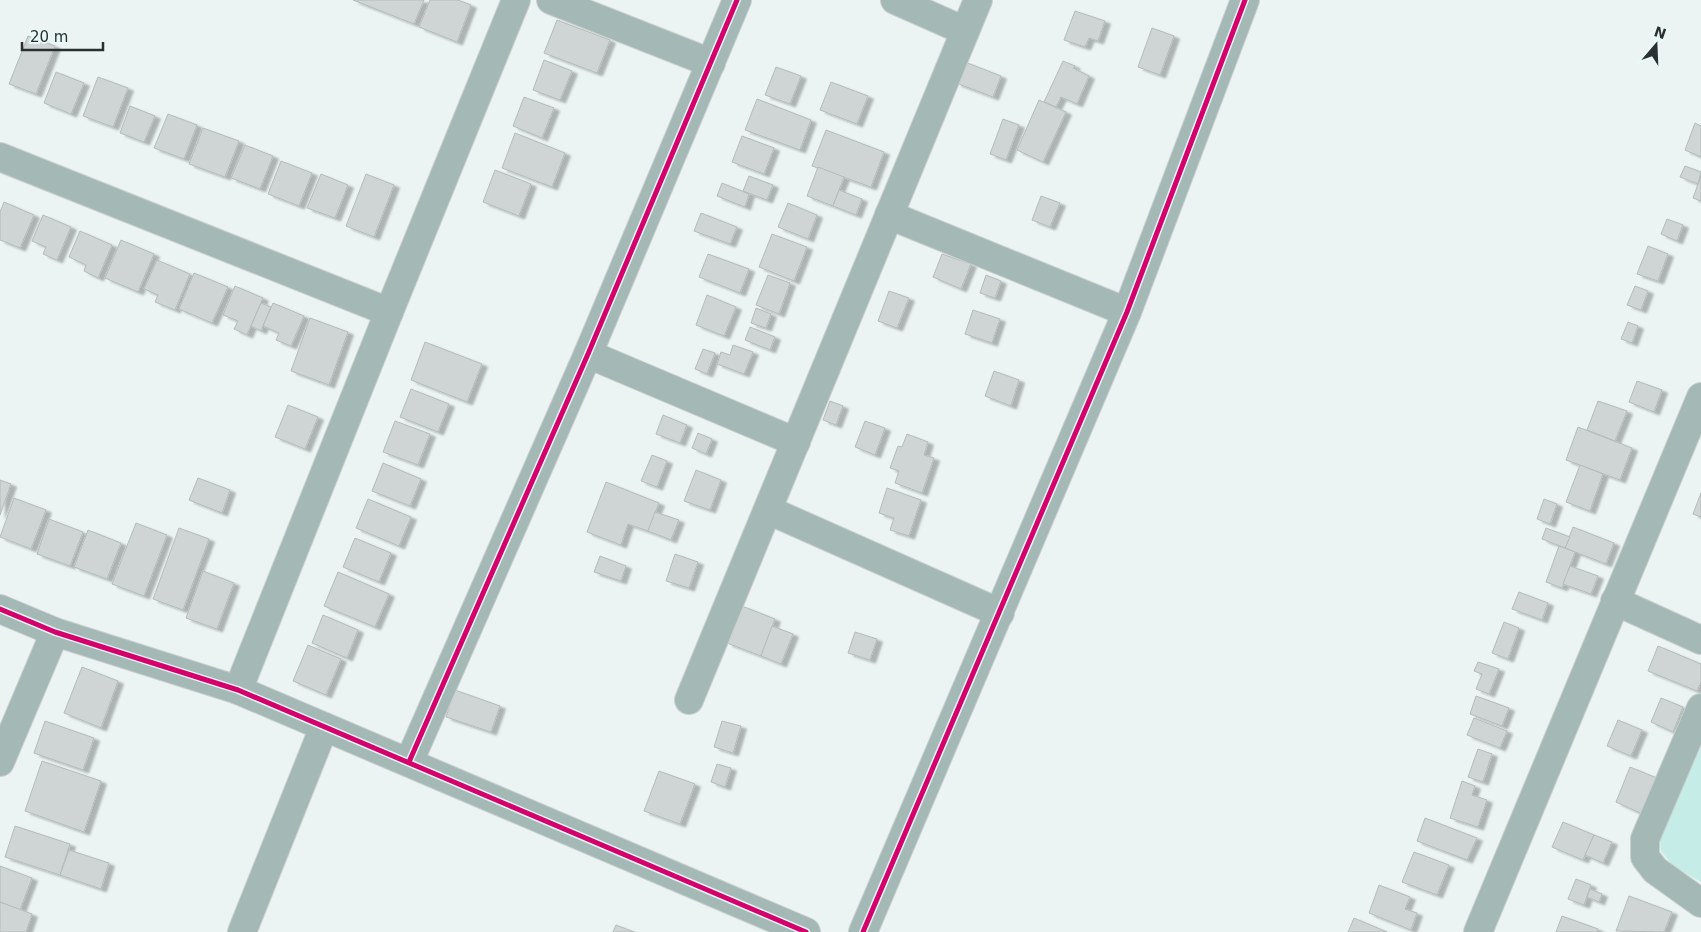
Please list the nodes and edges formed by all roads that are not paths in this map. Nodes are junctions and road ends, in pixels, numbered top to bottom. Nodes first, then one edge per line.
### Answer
1 (516, 0) edge
2 (551, 0) edge
3 (737, 0) edge
4 (896, 0) edge
5 (978, 0) edge
6 (1245, 0) edge
7 (965, 31) junction
8 (711, 63) junction
9 (0, 157) edge
10 (890, 215) junction
11 (389, 312) junction
12 (1127, 312) junction
13 (588, 354) junction
14 (1701, 397) edge
15 (796, 442) junction
16 (768, 510) junction
17 (1615, 601) junction
18 (0, 609) edge
19 (1000, 613) junction
20 (56, 632) junction
21 (1701, 640) edge
22 (238, 690) junction
23 (689, 700) dead end
24 (1701, 708) edge
25 (324, 727) junction
26 (0, 762) edge
27 (409, 762) junction
28 (1701, 903) edge
29 (242, 932) edge
30 (806, 932) edge
31 (863, 932) edge
32 (1478, 932) edge

1 - 11 street
2 - 8 street
3 - 8 street
4 - 7 street
5 - 7 street
6 - 12 street
7 - 10 street
8 - 13 street
9 - 11 street
10 - 12 street
10 - 15 street
11 - 22 street
12 - 19 street
13 - 15 street
13 - 27 street
14 - 17 street
15 - 16 street
16 - 19 street
16 - 23 street
17 - 21 street
17 - 32 street
18 - 20 street
19 - 31 street
20 - 22 street
20 - 26 street
22 - 25 street
24 - 28 street
25 - 27 street
25 - 29 street
27 - 30 street

